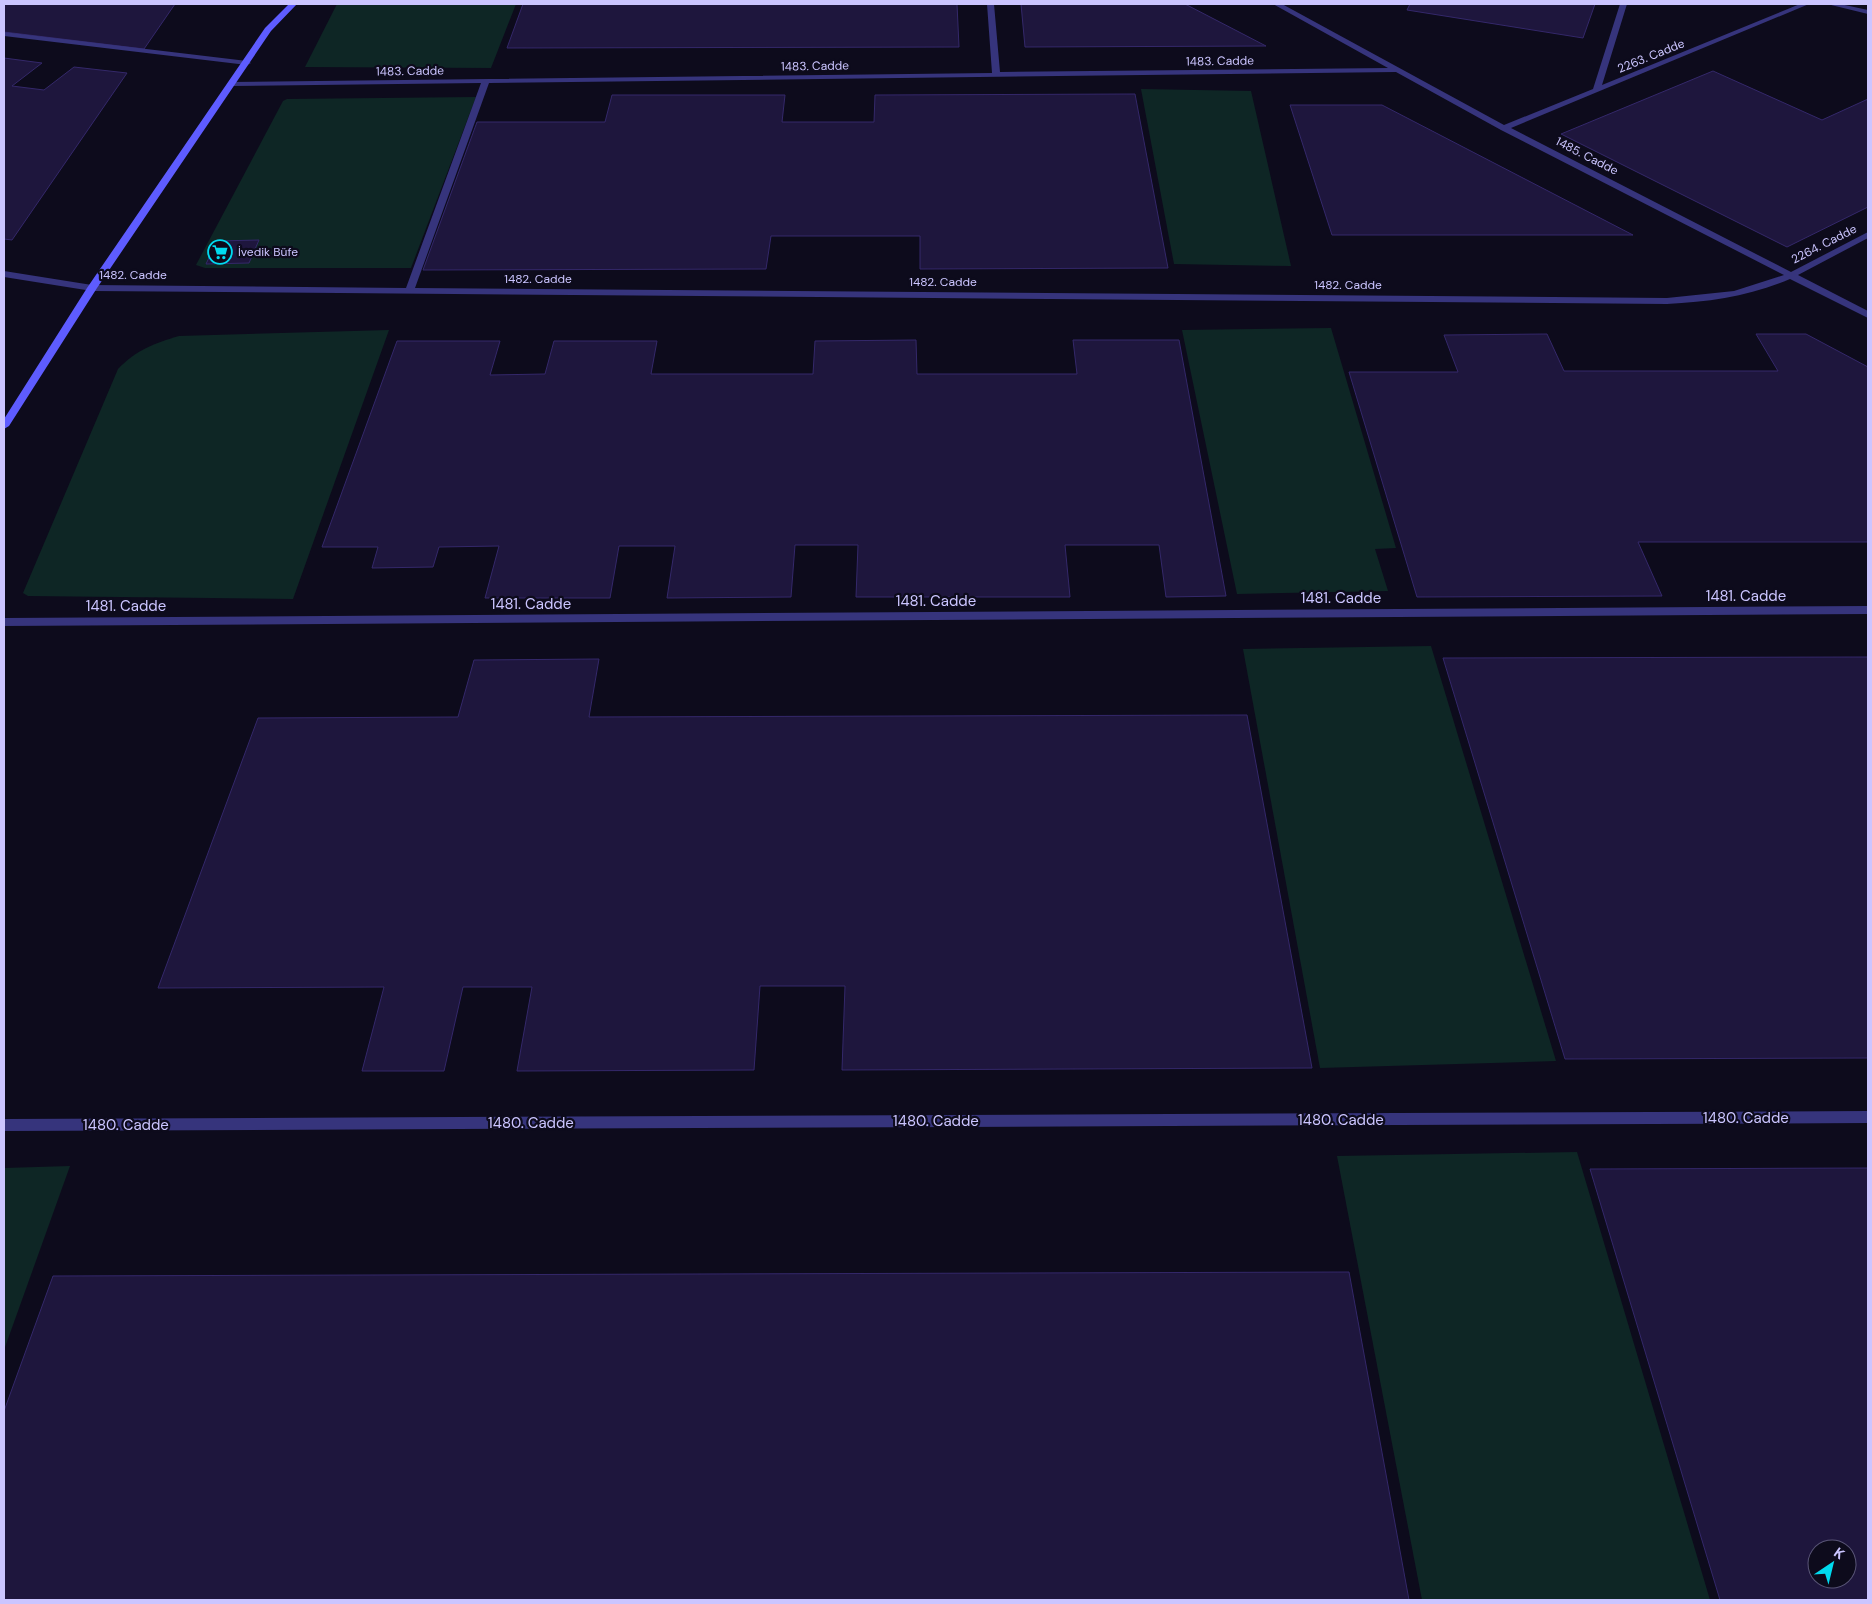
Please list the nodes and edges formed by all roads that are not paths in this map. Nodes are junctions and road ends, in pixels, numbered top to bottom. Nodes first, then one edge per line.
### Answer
1 (293, 4) edge
2 (990, 4) edge
3 (1277, 4) edge
4 (1623, 4) edge
5 (1806, 4) edge
6 (1831, 4) edge
7 (1868, 12) edge
8 (4, 34) edge
9 (247, 63) junction
10 (1397, 70) junction
11 (996, 75) junction
12 (486, 81) junction
13 (233, 84) junction
14 (1596, 90) junction
15 (1504, 128) junction
16 (1868, 235) edge
17 (4, 274) edge
18 (1790, 275) junction
19 (92, 288) junction
20 (410, 290) junction
21 (1868, 315) edge
22 (4, 426) edge
23 (1868, 610) edge
24 (4, 622) edge
25 (1868, 1117) edge
26 (4, 1125) edge

1 - 9 street
2 - 11 street
3 - 10 street, 1485. Cadde
4 - 14 street
5 - 14 street, 2263. Cadde
6 - 7 street
8 - 9 street
9 - 13 street
10 - 11 street, 1483. Cadde
10 - 15 street, 1485. Cadde
11 - 12 street, 1483. Cadde
12 - 13 street, 1483. Cadde
12 - 20 street
13 - 19 street
14 - 15 street, 2263. Cadde
15 - 18 street, 1485. Cadde
16 - 18 street, 2264. Cadde
17 - 19 street, 1482. Cadde
18 - 20 street, 1482. Cadde
18 - 21 street, 1485. Cadde
19 - 20 street, 1482. Cadde
19 - 22 street
23 - 24 street, 1481. Cadde
25 - 26 street, 1480. Cadde

